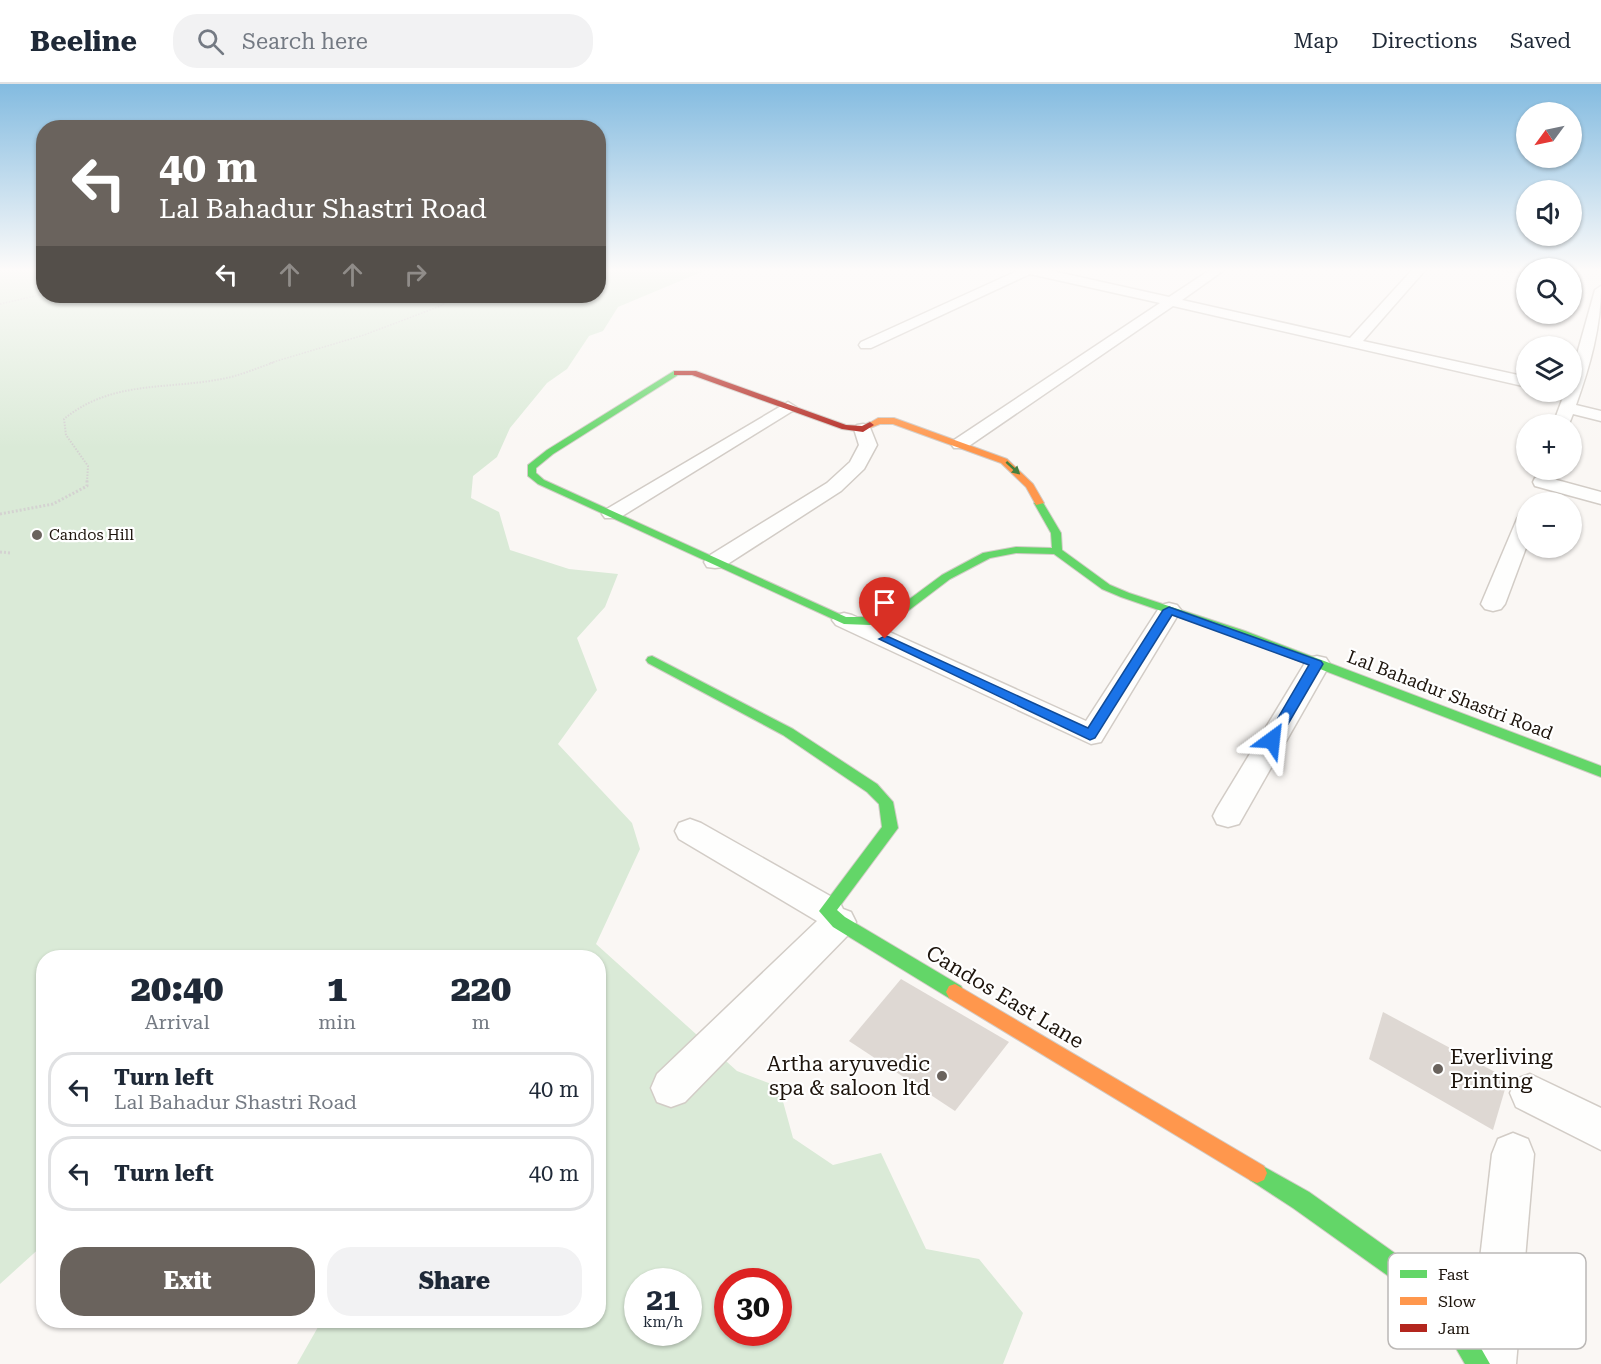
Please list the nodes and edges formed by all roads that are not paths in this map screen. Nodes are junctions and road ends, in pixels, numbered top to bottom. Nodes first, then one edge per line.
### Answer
1 (903, 328) edge
2 (1133, 328) edge
3 (1282, 328) edge
4 (1367, 328) edge
5 (1592, 328) edge
6 (1352, 344) junction
7 (866, 345) dead end
8 (1582, 361) edge
9 (1516, 380) edge
10 (1578, 402) edge
11 (788, 407) junction
12 (1601, 416) edge
13 (863, 429) junction
14 (960, 444) junction
15 (1554, 480) edge
16 (1601, 498) edge
17 (612, 514) junction
18 (1516, 546) edge
19 (1057, 551) junction
20 (715, 562) junction
21 (1493, 604) dead end
22 (1169, 610) junction
23 (843, 620) junction
24 (652, 660) dead end
25 (1317, 664) junction
26 (1601, 772) edge
27 (1227, 816) dead end
28 (690, 831) dead end
29 (833, 917) junction
30 (671, 1088) dead end
31 (1530, 1093) dead end
32 (1601, 1130) edge
33 (1513, 1154) dead end
34 (1503, 1253) edge
35 (1388, 1262) edge
36 (1469, 1349) edge
37 (1494, 1349) edge
38 (1478, 1364) edge
39 (1492, 1364) edge

1 - 7 street
2 - 14 street
3 - 6 street
4 - 6 street
5 - 8 street
6 - 9 street
10 - 12 street
11 - 13 street
11 - 17 street
11 - 17 street
13 - 14 street
13 - 20 street
14 -> 19 street
15 - 16 street
17 - 20 street
18 - 21 street
19 - 22 street, Lal Bahadur Shastri Road
19 - 23 street
20 - 23 street
22 - 23 street
22 - 25 street, Lal Bahadur Shastri Road
24 - 29 street
25 - 26 street, Lal Bahadur Shastri Road
25 - 27 street
28 - 29 street
29 - 30 street
29 - 35 street, Candos East Lane
31 - 32 street
33 - 34 street
36 - 38 street, Candos East Lane
37 - 39 street

